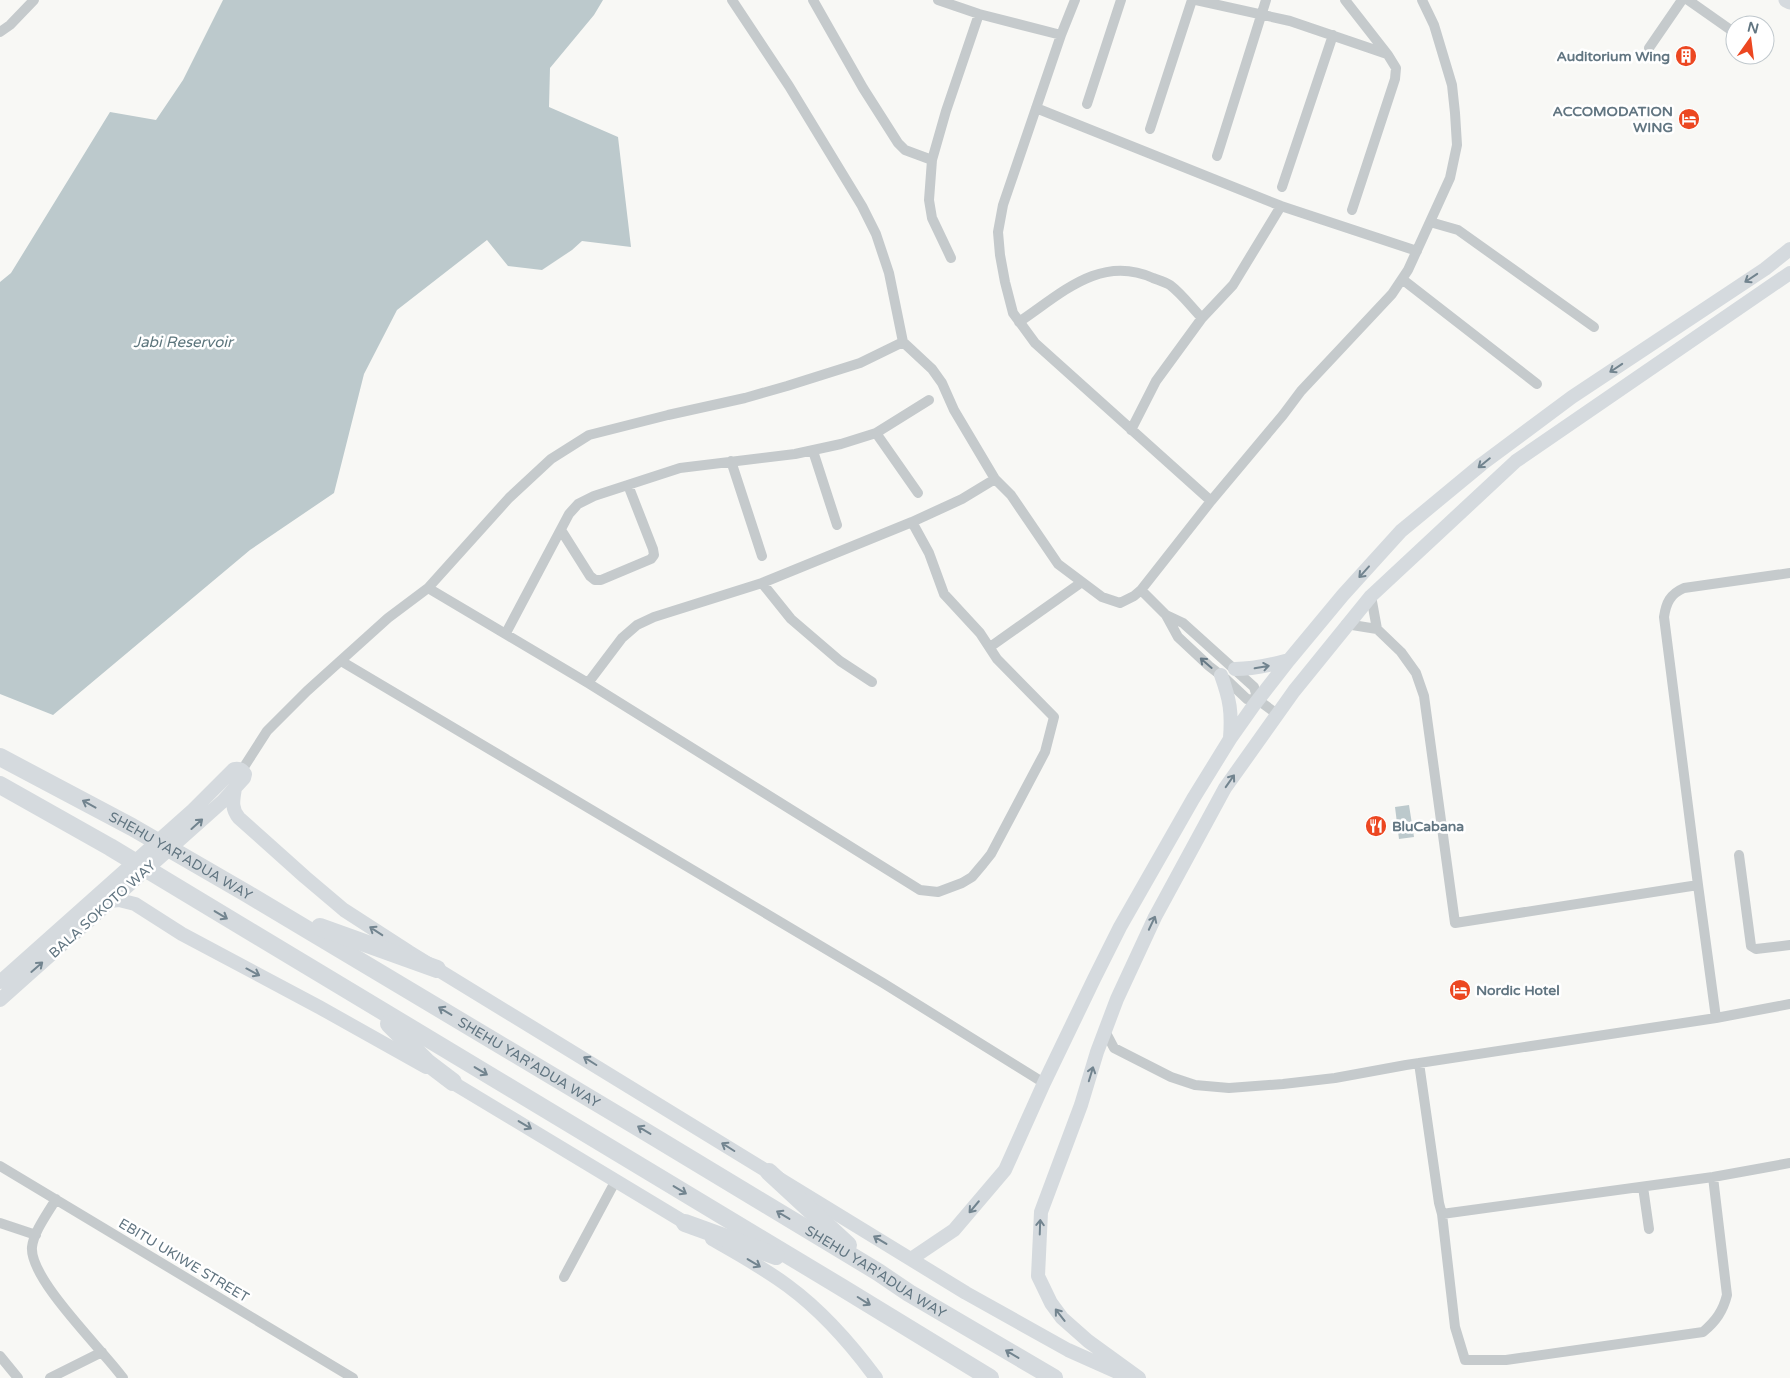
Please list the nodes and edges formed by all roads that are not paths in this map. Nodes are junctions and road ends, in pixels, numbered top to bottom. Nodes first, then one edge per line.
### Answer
1 (34, 0) edge
2 (732, 0) edge
3 (813, 0) edge
4 (938, 0) edge
5 (1075, 0) edge
6 (1120, 0) edge
7 (1194, 0) edge
8 (1266, 0) edge
9 (1345, 0) edge
10 (1422, 0) edge
11 (1682, 0) edge
12 (1688, 0) edge
13 (1786, 0) edge
14 (1790, 2) edge
15 (980, 14) junction
16 (1260, 15) junction
17 (1725, 26) edge
18 (0, 32) edge
19 (1061, 35) junction
20 (1333, 35) junction
21 (1649, 48) dead end
22 (1388, 55) junction
23 (1087, 104) dead end
24 (1036, 108) junction
25 (1150, 129) dead end
26 (1217, 156) dead end
27 (932, 160) junction
28 (1282, 187) dead end
29 (1281, 206) junction
30 (1352, 210) dead end
31 (1430, 222) junction
32 (1790, 249) edge
33 (1417, 252) junction
34 (951, 258) dead end
35 (1790, 273) edge
36 (1402, 279) junction
37 (1202, 318) junction
38 (1019, 322) junction
39 (1594, 327) dead end
40 (903, 342) junction
41 (1537, 384) dead end
42 (929, 400) dead end
43 (1131, 430) junction
44 (876, 433) junction
45 (813, 451) junction
46 (731, 461) junction
47 (995, 479) junction
48 (628, 485) junction
49 (918, 493) dead end
50 (1210, 501) junction
51 (912, 522) junction
52 (837, 525) dead end
53 (561, 530) junction
54 (762, 556) dead end
55 (1790, 573) edge
56 (1082, 582) junction
57 (762, 583) junction
58 (428, 588) junction
59 (1141, 590) junction
60 (1371, 596) junction
61 (1166, 615) junction
62 (1346, 624) junction
63 (1377, 629) junction
64 (506, 634) junction
65 (990, 647) junction
66 (1288, 660) junction
67 (341, 661) junction
68 (1235, 669) junction
69 (1221, 675) junction
70 (872, 682) dead end
71 (588, 683) junction
72 (1258, 700) junction
73 (1277, 714) junction
74 (1230, 739) junction
75 (0, 757) edge
76 (242, 770) junction
77 (0, 785) edge
78 (235, 788) junction
79 (217, 805) junction
80 (193, 810) junction
81 (239, 818) junction
82 (1739, 855) dead end
83 (128, 868) junction
84 (1698, 885) junction
85 (124, 890) junction
86 (246, 893) junction
87 (110, 901) junction
88 (134, 904) junction
89 (1790, 944) edge
90 (437, 969) junction
91 (315, 972) junction
92 (0, 982) edge
93 (0, 1000) edge
94 (1790, 1004) edge
95 (1716, 1018) junction
96 (1105, 1031) junction
97 (1114, 1048) junction
98 (1097, 1052) junction
99 (1419, 1062) junction
100 (452, 1082) junction
101 (1044, 1083) junction
102 (1790, 1163) edge
103 (0, 1166) edge
104 (769, 1172) junction
105 (1713, 1177) junction
106 (616, 1180) junction
107 (1643, 1187) junction
108 (56, 1200) junction
109 (1442, 1214) junction
110 (0, 1223) edge
111 (685, 1223) junction
112 (1649, 1229) dead end
113 (36, 1235) junction
114 (911, 1259) junction
115 (878, 1272) junction
116 (564, 1277) dead end
117 (841, 1287) junction
118 (1084, 1338) junction
119 (102, 1352) junction
120 (1075, 1352) junction
121 (0, 1356) edge
122 (18, 1378) edge
123 (50, 1378) edge
124 (123, 1378) edge
125 (353, 1378) edge
126 (876, 1378) edge
127 (990, 1378) edge
128 (1054, 1378) edge
129 (1132, 1378) edge
130 (1139, 1378) edge

1 - 18 street
2 - 40 street
3 - 27 street
4 - 15 street
5 - 19 street
6 - 23 street
7 - 16 street
7 - 25 street
8 - 16 street
9 - 22 street
10 - 31 street
11 - 21 street
12 - 17 street
13 - 14 main road
15 - 19 street
15 - 27 street
16 - 20 street
16 - 26 street
19 - 24 street
20 - 22 street
20 - 28 street
22 - 30 street
24 - 29 street
24 - 38 street
27 - 34 street
29 - 33 street
29 - 37 street
31 - 33 street
31 - 39 street
32 -> 66 street
33 - 36 street
35 - 60 street
36 - 41 street
36 - 50 street
37 - 38 street
37 - 43 street
38 - 43 street
40 - 47 street
40 - 58 street
42 - 44 street
43 - 50 street
44 - 45 street
44 - 49 street
45 - 46 street
45 - 52 street
46 - 48 street
46 - 54 street
47 - 51 street
47 - 56 street
48 - 53 street
48 - 53 street
50 - 59 street
51 - 57 street
51 - 65 street
53 - 64 street
55 - 84 street
56 - 59 street
56 - 65 street
57 - 70 street
57 - 71 street
58 - 64 street
58 - 67 street
59 - 61 street
60 - 62 street
60 - 63 street
61 - 68 street
69 -> 61 street
62 - 63 street
62 - 73 street
63 - 84 street
64 - 71 street
65 - 71 street
68 -> 66 street
66 - 72 street
67 - 76 street
67 - 101 street
68 - 72 street
69 - 72 street
69 - 74 street
72 - 73 street
72 - 74 street
96 -> 73 street
74 - 101 street
86 -> 75 highway, SHEHU YAR'ADUA WAY
76 - 78 street, BALA SOKOTO WAY
76 - 80 street, BALA SOKOTO WAY
77 -> 91 highway, SHEHU YAR'ADUA WAY
78 - 79 street, BALA SOKOTO WAY
78 - 81 street
79 - 80 street
79 - 81 street
85 -> 79 street, BALA SOKOTO WAY
80 - 83 street, BALA SOKOTO WAY
90 -> 81 street
82 - 89 street
83 - 85 street
83 - 92 street, BALA SOKOTO WAY
84 - 95 street
85 - 87 street, BALA SOKOTO WAY
85 - 88 street
86 - 90 highway
115 -> 86 highway, SHEHU YAR'ADUA WAY
87 - 88 street
93 -> 87 street, BALA SOKOTO WAY
88 -> 100 street
104 -> 90 street
91 - 100 highway
91 -> 117 highway, SHEHU YAR'ADUA WAY
94 - 95 street
95 - 99 street
96 - 97 street
96 - 98 street
97 - 98 street
97 - 99 street
118 -> 98 street
99 - 109 street
100 -> 106 street
101 -> 114 street
102 - 105 street
103 - 108 street, EBITU UKIWE STREET
114 -> 104 street
104 - 115 highway
105 - 107 street
105 - 109 street
106 - 111 street
106 - 116 street
107 - 109 street
107 - 112 street
108 - 113 street
108 - 125 street, EBITU UKIWE STREET
110 - 113 street
111 - 117 highway
111 -> 126 street
113 - 119 street
114 - 120 street
128 -> 115 highway, SHEHU YAR'ADUA WAY
117 -> 127 highway, SHEHU YAR'ADUA WAY
118 - 120 street
118 - 130 street
119 - 123 street
119 - 124 street
120 - 129 street
121 - 122 street

